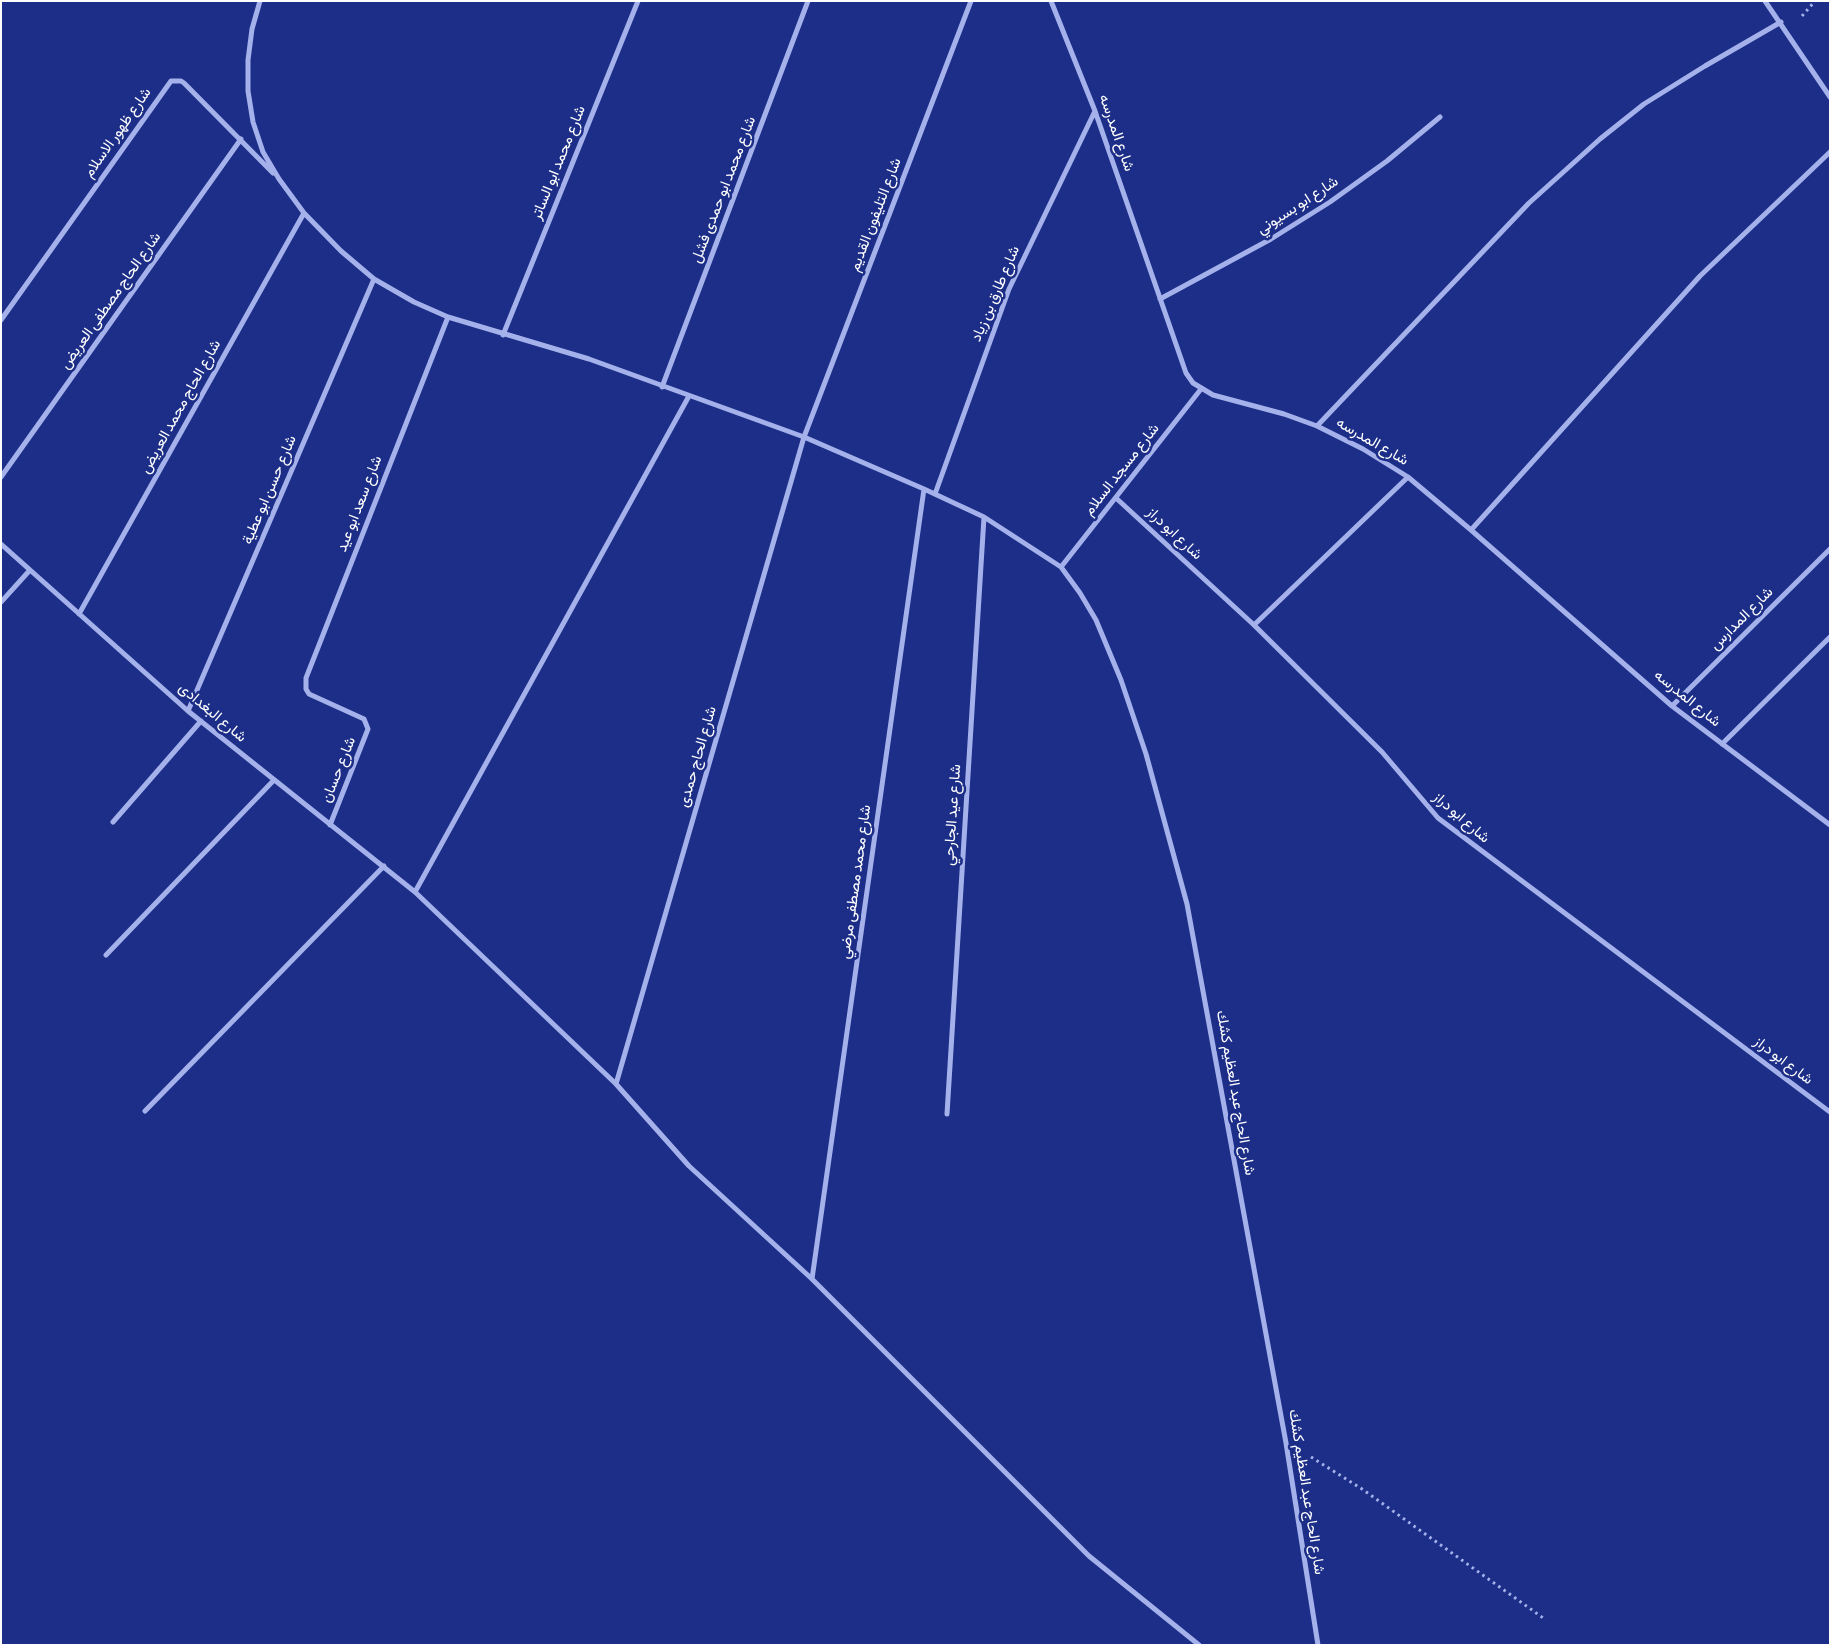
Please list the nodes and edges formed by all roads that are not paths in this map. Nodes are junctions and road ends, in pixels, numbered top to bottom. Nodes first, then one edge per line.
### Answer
1 (260, 1) edge
2 (638, 1) edge
3 (808, 1) edge
4 (971, 1) edge
5 (1050, 1) edge
6 (1765, 1) edge
7 (1781, 22) junction
8 (1830, 98) edge
9 (1095, 111) junction
10 (1440, 118) dead end
11 (241, 139) junction
12 (1830, 152) edge
13 (279, 179) junction
14 (304, 213) junction
15 (374, 279) junction
16 (1160, 299) junction
17 (448, 317) junction
18 (1, 320) edge
19 (502, 335) junction
20 (662, 387) junction
21 (1201, 390) junction
22 (689, 396) junction
23 (1317, 426) junction
24 (804, 437) junction
25 (1, 477) edge
26 (1408, 477) junction
27 (924, 489) junction
28 (935, 494) junction
29 (1116, 498) junction
30 (984, 517) junction
31 (1471, 530) junction
32 (1, 544) edge
33 (1830, 549) edge
34 (1061, 567) junction
35 (30, 570) junction
36 (1, 602) edge
37 (79, 614) junction
38 (1254, 625) junction
39 (1830, 637) edge
40 (315, 698) joint
41 (1672, 706) junction
42 (188, 711) junction
43 (200, 721) junction
44 (1722, 744) junction
45 (274, 780) junction
46 (113, 822) dead end
47 (330, 824) junction
48 (1830, 825) edge
49 (384, 866) junction
50 (415, 892) junction
51 (106, 955) dead end
52 (616, 1084) junction
53 (144, 1112) dead end
54 (1830, 1112) edge
55 (947, 1114) dead end
56 (812, 1279) junction
57 (1199, 1645) edge
58 (1318, 1645) edge

1 - 13 street
2 - 19 street, شارع محمد ابو الساتر
3 - 20 street, شارع محمد ابو حمدى فشل
4 - 24 street, شارع التليفون القديم
5 - 9 street, شارع المدرسه
6 - 7 street
7 - 8 street
7 - 23 street
9 - 16 street, شارع المدرسه
9 - 28 street, شارع طارق بن زياد
10 - 16 street, شارع ابو بسيوني
11 - 13 street, شارع ظهور الاسلام
11 - 18 street, شارع ظهور الاسلام
11 - 25 street, شارع الحاج مصطفى العريض
12 - 31 street
13 - 14 street
14 - 15 street
14 - 37 street, شارع الحاج محمد العريض
15 - 17 street
15 - 42 street, شارع حسن ابو عطية
16 - 21 street, شارع المدرسه
17 - 19 street
17 - 40 street, شارع سعد ابو عيد
19 - 20 street
20 - 22 street
21 - 23 street, شارع المدرسه
21 - 29 street, شارع مسجد السلام
22 - 24 street
22 - 50 street
23 - 26 street, شارع المدرسه
24 - 27 street
24 - 52 street, شارع الحاج حمدى
26 - 31 street, شارع المدرسه
26 - 38 street
27 - 28 street
27 - 56 street, شارع محمد مصطفى مرضي
28 - 30 street
29 - 34 street, شارع مسجد السلام
29 - 38 street, شارع ابو دراز
30 - 34 street
30 - 55 street, شارع عيد الجارحي
31 - 41 street, شارع المدرسه
32 - 35 street, شارع البغدادى
33 - 41 street, شارع المدارس
34 - 58 street, شارع الحاج عبد العظيم كشك
35 - 36 street
35 - 37 street, شارع البغدادى
37 - 42 street, شارع البغدادى
38 - 54 street, شارع ابو دراز
39 - 44 street
40 - 47 street, شارع حسان
41 - 44 street, شارع المدرسه
42 - 43 street, شارع البغدادى
43 - 45 street, شارع البغدادى
43 - 46 street
44 - 48 street, شارع المدرسه
45 - 47 street, شارع البغدادى
45 - 51 street
47 - 49 street, شارع البغدادى
49 - 50 street, شارع البغدادى
49 - 53 street
50 - 52 street, شارع البغدادى
52 - 56 street, شارع البغدادى
56 - 57 street, شارع البغدادى

